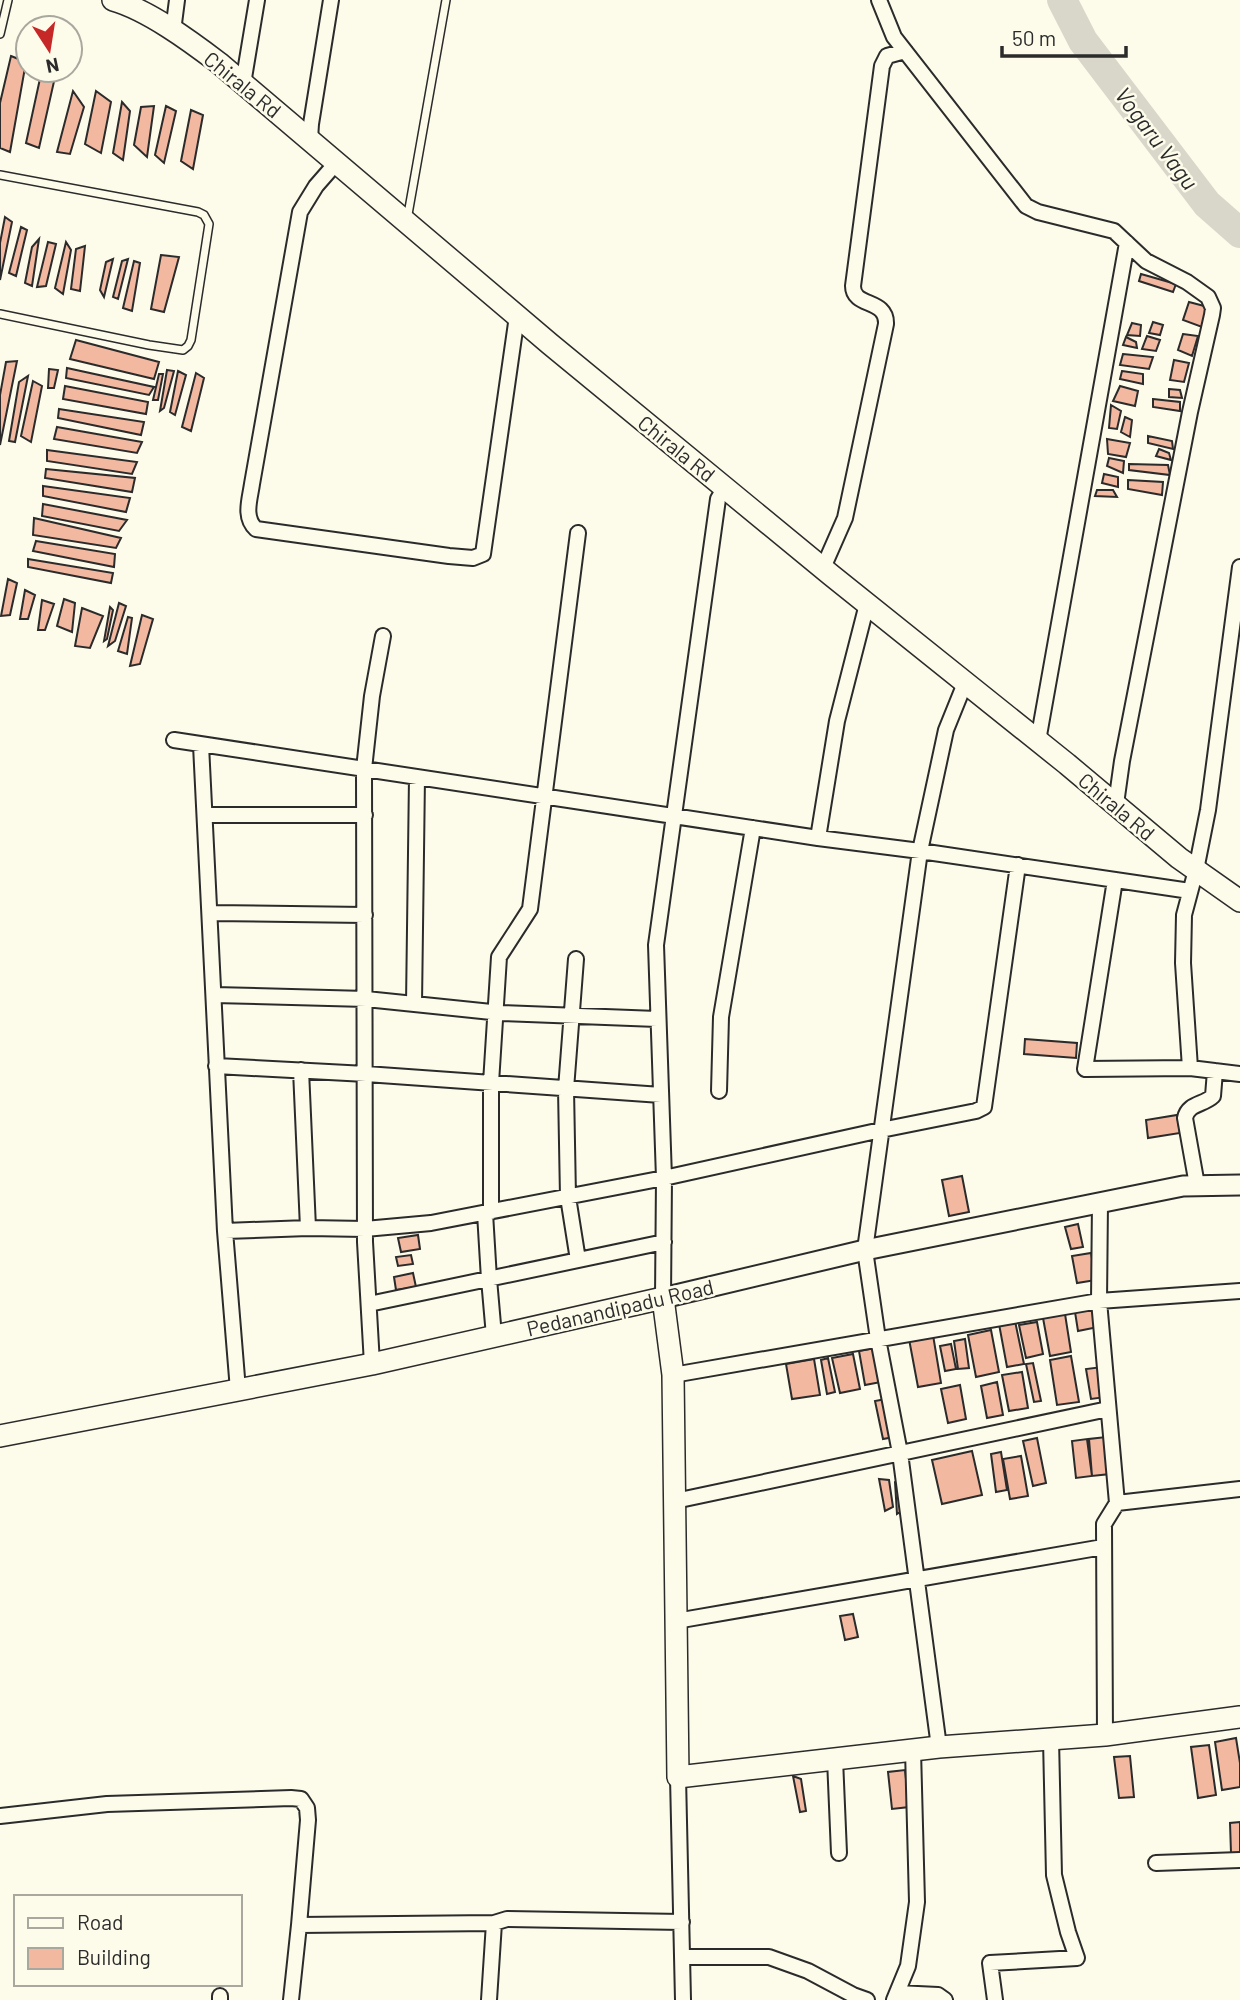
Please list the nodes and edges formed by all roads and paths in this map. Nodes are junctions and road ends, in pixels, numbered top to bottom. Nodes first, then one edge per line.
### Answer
1 (8, 0) edge
2 (113, 0) edge
3 (177, 0) edge
4 (257, 0) edge
5 (331, 0) edge
6 (446, 0) edge
7 (878, 0) edge
8 (173, 31) junction
9 (0, 34) edge
10 (905, 51) junction
11 (243, 84) junction
12 (310, 139) junction
13 (337, 162) junction
14 (0, 175) edge
15 (407, 222) junction
16 (1127, 243) junction
17 (0, 314) edge
18 (517, 316) junction
19 (725, 487) junction
20 (578, 533) dead end
21 (1240, 567) edge
22 (823, 568) junction
23 (867, 604) junction
24 (383, 636) dead end
25 (1235, 645) edge
26 (965, 683) junction
27 (174, 740) dead end
28 (1038, 741) junction
29 (201, 744) junction
30 (365, 769) junction
31 (417, 777) junction
32 (543, 796) junction
33 (1116, 804) junction
34 (205, 815) junction
35 (365, 815) junction
36 (674, 816) junction
37 (753, 828) junction
38 (818, 838) junction
39 (920, 851) junction
40 (1018, 866) junction
41 (1196, 870) junction
42 (1115, 880) junction
43 (1190, 891) junction
44 (1240, 901) edge
45 (210, 913) junction
46 (365, 915) junction
47 (576, 958) dead end
48 (215, 995) junction
49 (366, 999) junction
50 (414, 1004) junction
51 (494, 1013) junction
52 (572, 1016) junction
53 (657, 1019) junction
54 (216, 1066) junction
55 (1190, 1068) junction
56 (301, 1070) junction
57 (1215, 1071) junction
58 (366, 1074) junction
59 (1240, 1074) edge
60 (491, 1083) junction
61 (566, 1089) junction
62 (719, 1091) dead end
63 (661, 1096) junction
64 (881, 1130) junction
65 (664, 1178) junction
66 (1197, 1185) junction
67 (1240, 1185) edge
68 (568, 1197) junction
69 (1100, 1203) junction
70 (488, 1213) junction
71 (309, 1228) junction
72 (365, 1228) junction
73 (225, 1231) junction
74 (664, 1242) junction
75 (865, 1250) junction
76 (578, 1260) junction
77 (489, 1279) junction
78 (1240, 1291) edge
79 (663, 1298) junction
80 (1099, 1301) junction
81 (369, 1304) junction
82 (495, 1336) junction
83 (878, 1339) junction
84 (372, 1364) junction
85 (673, 1374) junction
86 (238, 1390) junction
87 (1108, 1409) junction
88 (0, 1436) edge
89 (900, 1453) junction
90 (1240, 1489) edge
91 (675, 1501) junction
92 (1117, 1503) junction
93 (1103, 1548) junction
94 (918, 1579) junction
95 (676, 1621) junction
96 (1240, 1717) edge
97 (1105, 1735) junction
98 (1051, 1739) junction
99 (939, 1747) junction
100 (913, 1750) junction
101 (835, 1759) junction
102 (678, 1777) junction
103 (0, 1816) edge
104 (839, 1853) dead end
105 (1240, 1860) edge
106 (1156, 1863) dead end
107 (682, 1922) junction
108 (494, 1923) junction
109 (299, 1925) junction
110 (683, 1957) junction
111 (895, 1996) edge
112 (290, 2000) edge
113 (489, 2000) edge
114 (682, 2000) edge
115 (867, 2000) edge
116 (945, 2000) edge
117 (995, 2000) edge

1 - 9 lane
2 - 8 main road, Chirala Rd
3 - 8 street
4 - 11 street
5 - 12 street
6 - 15 lane
7 - 10 street
8 - 11 main road, Chirala Rd
10 - 16 street
10 - 22 street
11 - 12 main road, Chirala Rd
12 - 13 main road, Chirala Rd
13 - 15 main road, Chirala Rd
13 - 18 street
14 - 17 lane
15 - 18 main road, Chirala Rd
16 - 28 street
16 - 33 street
18 - 19 main road, Chirala Rd
19 - 22 main road, Chirala Rd
19 - 36 street
20 - 32 street
21 - 25 street
22 - 23 main road, Chirala Rd
23 - 26 main road, Chirala Rd
23 - 38 street
24 - 30 street
25 - 41 street
26 - 28 main road, Chirala Rd
26 - 39 street
27 - 29 street
28 - 33 main road, Chirala Rd
29 - 30 street
29 - 34 street
30 - 31 street
30 - 35 street
31 - 32 street
31 - 50 street
32 - 36 street
32 - 51 street
33 - 41 main road, Chirala Rd
34 - 35 street
34 - 45 street
35 - 46 street
36 - 37 street
36 - 53 street
37 - 38 street
37 - 62 street
38 - 39 street
39 - 40 street
39 - 64 street
40 - 42 street
40 - 64 street
41 - 43 street
41 - 44 main road, Chirala Rd
42 - 43 street
42 - 55 street
43 - 55 street
45 - 46 street
45 - 48 street
46 - 49 street
47 - 52 street
48 - 49 street
48 - 54 street
49 - 50 street
49 - 58 street
50 - 51 street
51 - 52 street
51 - 60 street
52 - 53 street
52 - 61 street
53 - 63 street
54 - 56 street
54 - 73 street
55 - 57 street
56 - 58 street
56 - 71 street
57 - 59 street
57 - 66 street
58 - 60 street
58 - 72 street
60 - 61 street
60 - 70 street
61 - 63 street
61 - 68 street
63 - 65 street
64 - 65 street
64 - 75 street
65 - 68 street
65 - 74 street
66 - 67 street, Pedanandipadu Road
66 - 69 street, Pedanandipadu Road
68 - 70 street
68 - 76 street
69 - 75 street, Pedanandipadu Road
69 - 80 street
70 - 72 street
70 - 77 street
71 - 72 street
71 - 73 street
72 - 81 street
73 - 86 street
74 - 76 street
74 - 79 street
75 - 79 street, Pedanandipadu Road
75 - 83 street
76 - 77 street
77 - 81 street
77 - 82 street
78 - 80 street
79 - 82 main road, Pedanandipadu Road
79 - 85 main road
80 - 83 street
80 - 87 street
81 - 84 street
82 - 84 main road, Pedanandipadu Road
83 - 85 street
83 - 89 street
84 - 86 main road, Pedanandipadu Road
85 - 91 main road
86 - 88 main road, Pedanandipadu Road
87 - 89 street
87 - 92 street
89 - 91 street
89 - 94 street
90 - 92 street
91 - 95 main road
92 - 93 street
93 - 94 street
93 - 97 street
94 - 95 street
94 - 99 street
95 - 102 main road
96 - 97 main road
97 - 98 main road
98 - 99 main road
98 - 117 street
99 - 100 main road
100 - 101 main road
100 - 111 street
101 - 102 main road
101 - 104 street
102 - 107 street
103 - 109 street
105 - 106 street
107 - 108 street
107 - 110 street
108 - 109 street
108 - 113 street
109 - 112 street
110 - 114 street
110 - 115 street
111 - 116 street

